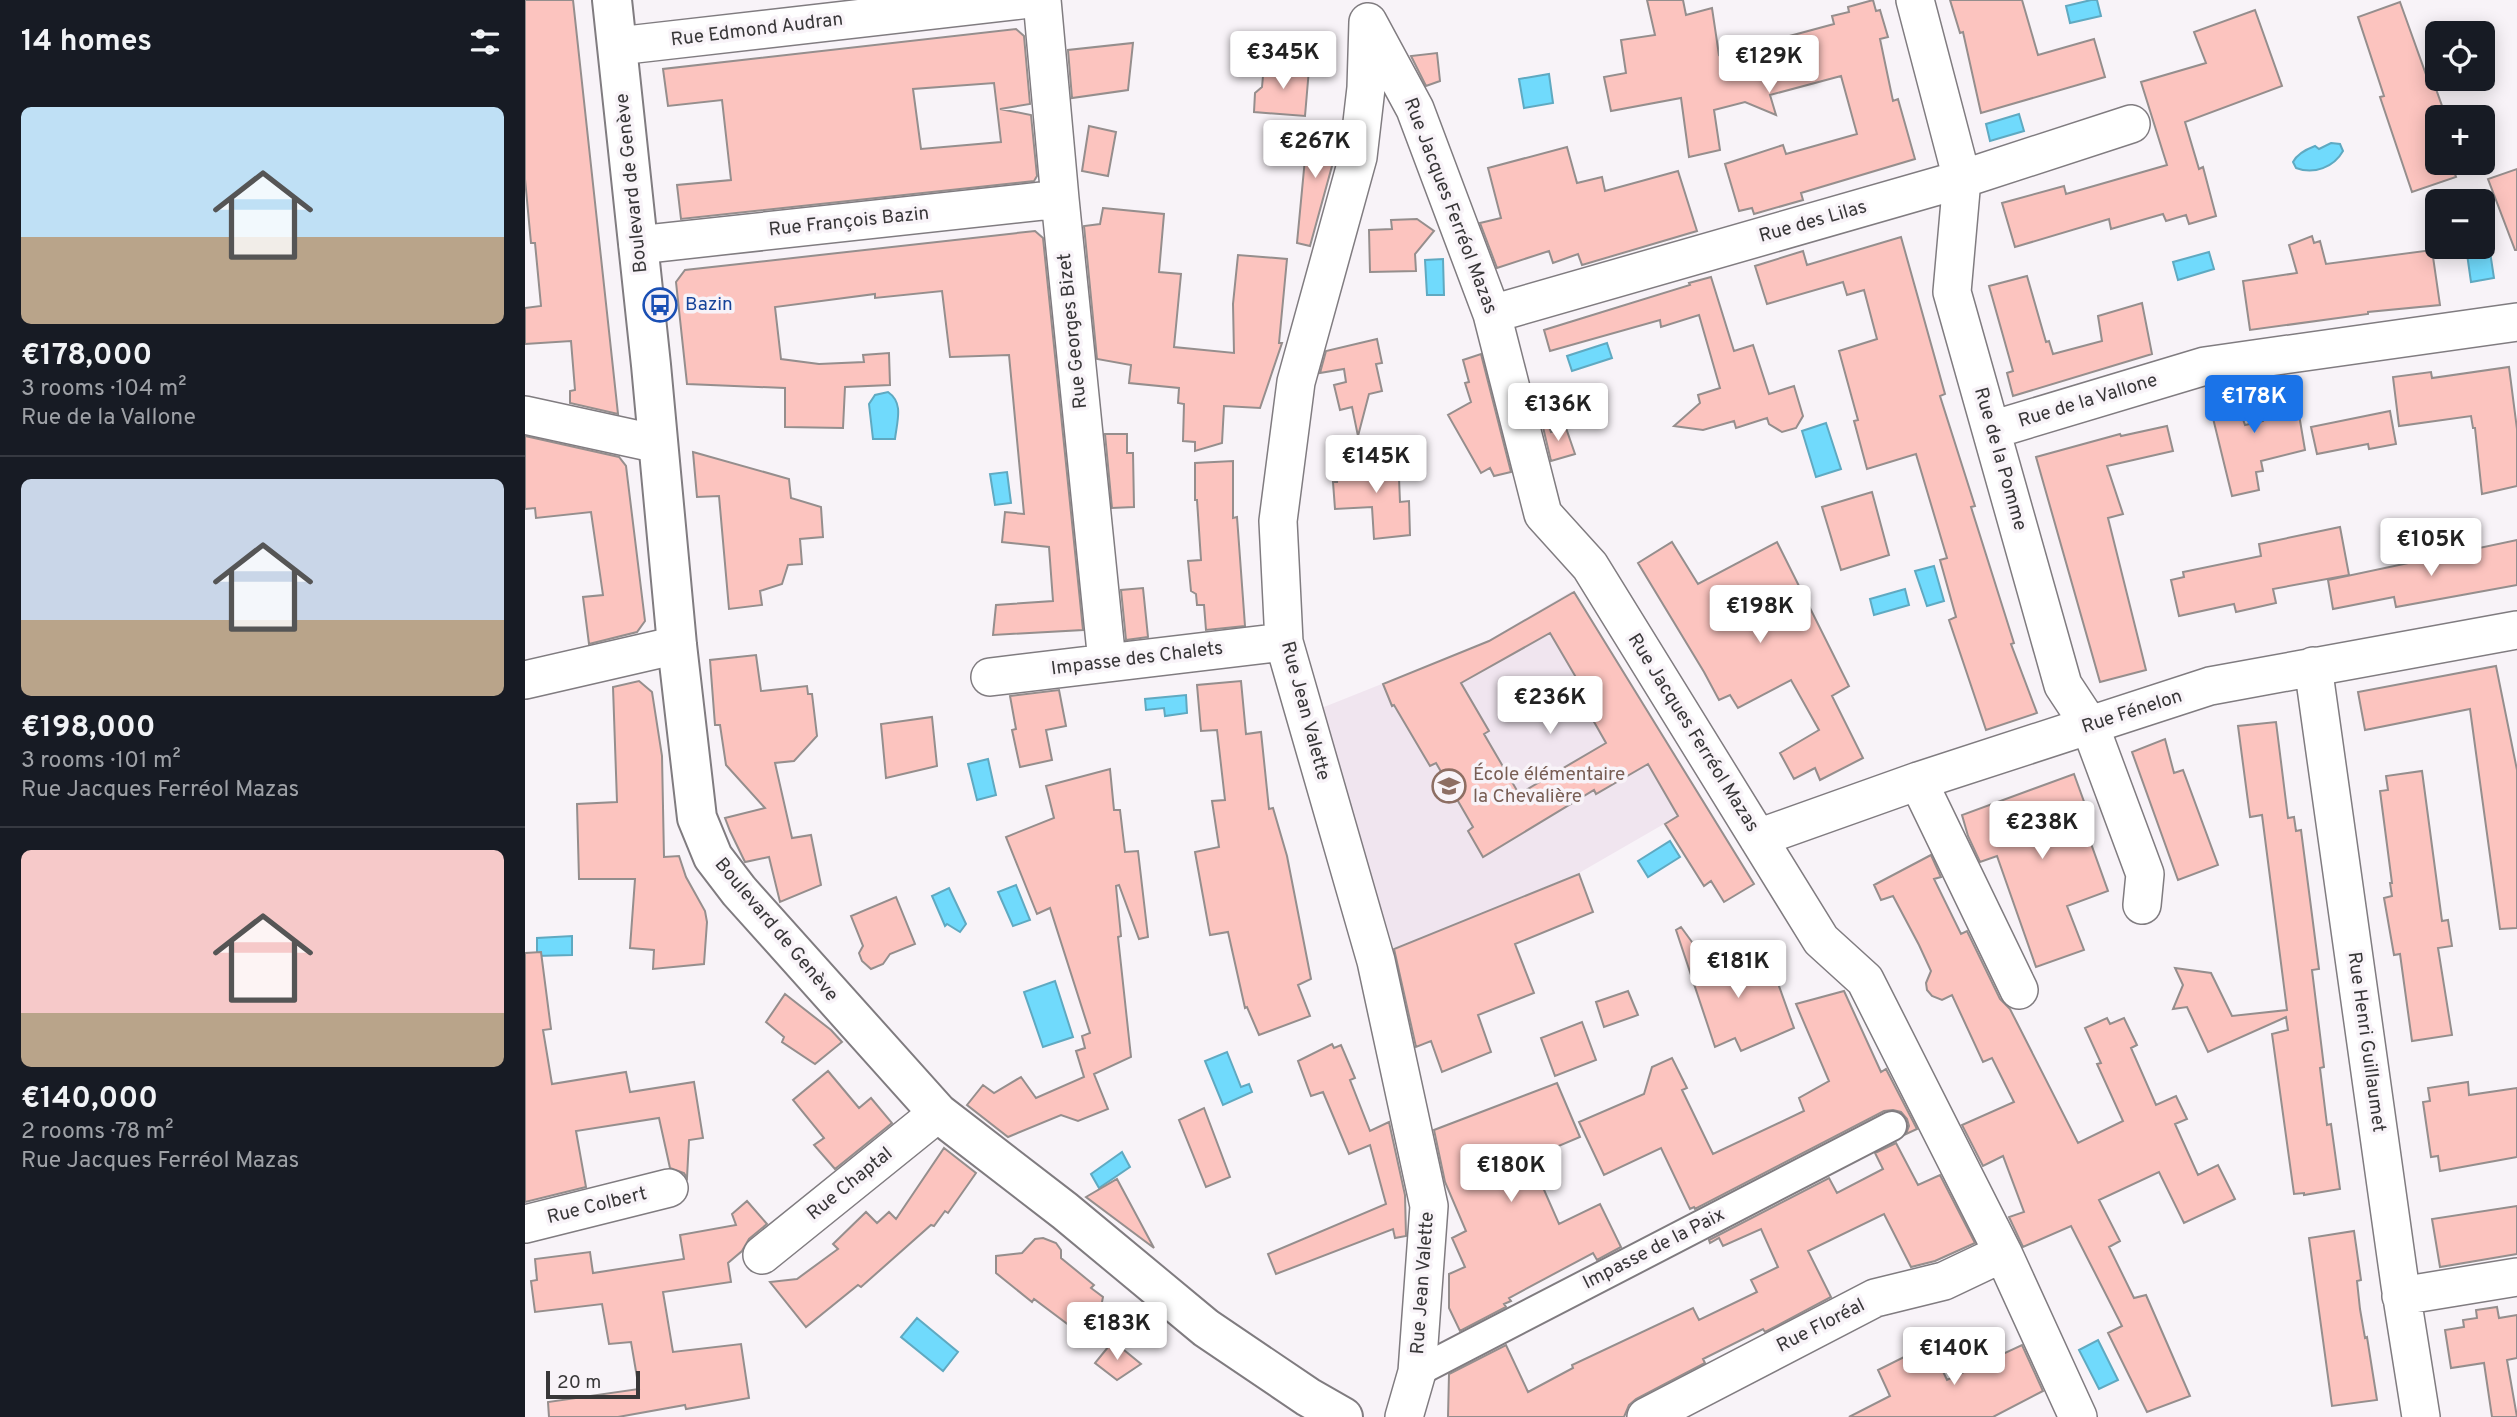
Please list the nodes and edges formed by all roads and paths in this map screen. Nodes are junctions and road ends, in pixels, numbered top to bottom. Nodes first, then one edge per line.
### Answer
1 (612, 0) edge
2 (1021, 0) edge
3 (1042, 0) edge
4 (1915, 0) edge
5 (1367, 11) edge
6 (618, 46) junction
7 (2131, 124) dead end
8 (1962, 179) junction
9 (1060, 199) junction
10 (638, 245) junction
11 (1492, 314) junction
12 (2517, 323) edge
13 (525, 415) edge
14 (1992, 430) junction
15 (658, 443) junction
16 (2517, 630) edge
17 (1284, 642) junction
18 (677, 645) junction
19 (1107, 662) junction
20 (2313, 666) junction
21 (990, 677) dead end
22 (525, 680) edge
23 (2089, 726) junction
24 (1918, 781) junction
25 (1758, 838) junction
26 (2142, 905) dead end
27 (2019, 990) dead end
28 (938, 1113) junction
29 (1892, 1126) dead end
30 (669, 1188) dead end
31 (525, 1224) edge
32 (2003, 1253) junction
33 (762, 1255) dead end
34 (2517, 1277) edge
35 (2401, 1296) junction
36 (1417, 1372) junction
37 (1343, 1417) edge
38 (1404, 1417) edge
39 (1646, 1417) edge
40 (2078, 1417) edge
41 (2421, 1417) edge

1 - 6 street, Boulevard de Genève
2 - 6 street, Rue Edmond Audran
3 - 9 street, Rue Georges Bizet
4 - 8 street, Rue de la Pomme
5 - 11 street, Rue Jacques Ferréol Mazas
5 - 17 street, Rue Jean Valette
6 - 10 street, Boulevard de Genève
7 - 8 street, Rue des Lilas
8 - 11 street, Rue des Lilas
8 - 14 street, Rue de la Pomme
9 - 10 street, Rue François Bazin
9 - 19 street, Rue Georges Bizet
10 - 15 street, Boulevard de Genève
11 - 25 street, Rue Jacques Ferréol Mazas
12 - 14 street, Rue de la Vallone
13 - 15 street
14 - 23 street, Rue de la Pomme
15 - 18 street, Boulevard de Genève
16 - 20 street, Rue Fénelon
17 - 19 street, Impasse des Chalets
17 - 36 street, Rue Jean Valette
18 - 22 street
18 - 28 street, Boulevard de Genève
19 - 21 street, Impasse des Chalets
20 - 23 street, Rue Fénelon
20 - 35 street, Rue Henri Guillaumet
23 - 24 street, Rue Fénelon
23 - 26 street, Rue de la Pomme
24 - 25 street, Rue Fénelon
24 - 27 street
25 - 32 street, Rue Jacques Ferréol Mazas
28 - 33 street, Rue Chaptal
28 - 37 street, Boulevard de Genève
29 - 36 street, Impasse de la Paix
30 - 31 street, Rue Colbert
32 - 39 street, Rue Floréal
32 - 40 street, Rue Jacques Ferréol Mazas
34 - 35 street
35 - 41 street, Rue Henri Guillaumet
36 - 38 street, Rue Jean Valette

